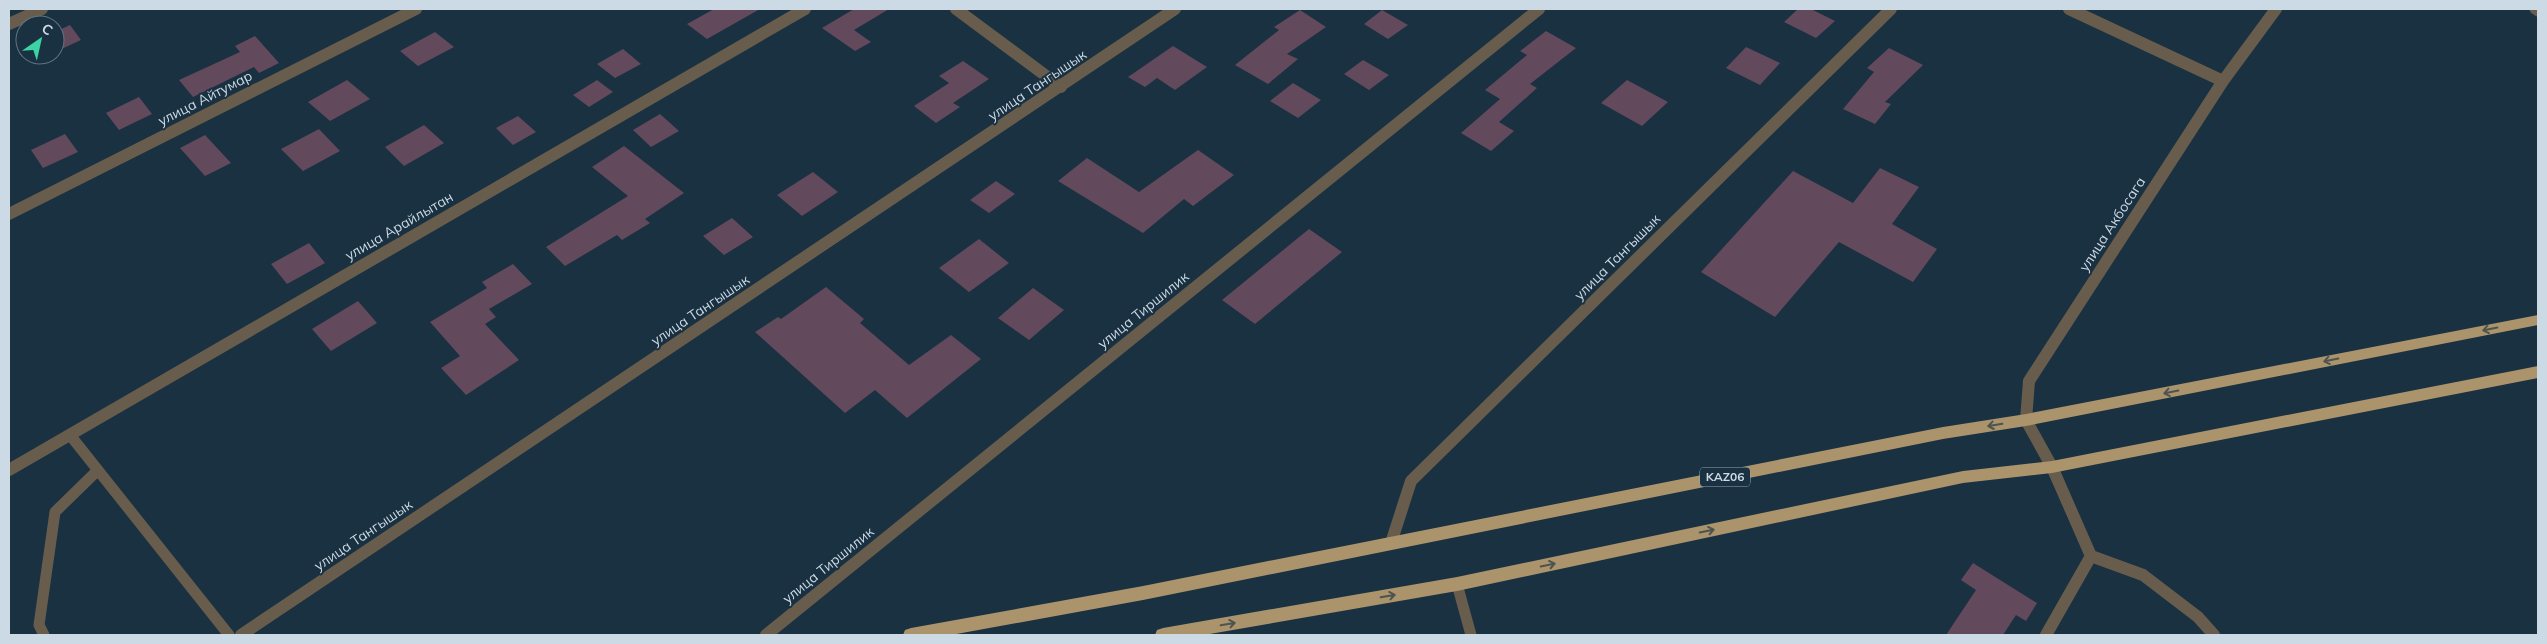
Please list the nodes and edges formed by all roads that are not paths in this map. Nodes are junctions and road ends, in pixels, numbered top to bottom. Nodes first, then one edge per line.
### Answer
1 (42, 9) edge
2 (416, 9) edge
3 (805, 9) edge
4 (956, 9) edge
5 (1175, 9) edge
6 (1539, 9) edge
7 (1890, 9) edge
8 (2069, 9) edge
9 (2276, 9) edge
10 (2535, 9) edge
11 (2538, 11) edge
12 (9, 24) edge
13 (2223, 81) junction
14 (1062, 87) junction
15 (9, 214) edge
16 (2538, 320) edge
17 (2538, 372) edge
18 (2026, 420) junction
19 (70, 435) junction
20 (2052, 467) junction
21 (9, 470) edge
22 (98, 470) junction
23 (1391, 543) junction
24 (2091, 556) junction
25 (1457, 584) junction
26 (44, 635) edge
27 (229, 635) edge
28 (241, 635) edge
29 (766, 635) edge
30 (911, 635) edge
31 (1163, 635) edge
32 (1471, 635) edge
33 (2046, 635) edge
34 (2214, 635) edge

1 - 12 street
2 - 15 street, улица Айтумар
3 - 19 street, улица Арайлытан
4 - 14 street
5 - 14 street, улица Тангышык
6 - 29 street, улица Тиршилик
7 - 23 street, улица Тангышык
8 - 13 street
9 - 13 street, улица Акбосага
10 - 11 lane
13 - 18 street, улица Акбосага
14 - 28 street, улица Тангышык
16 -> 18 highway, KАZ06
17 - 20 highway
18 - 20 street
18 -> 23 highway, KАZ06
19 - 21 street, улица Арайлытан
19 - 22 lane
20 - 24 street
25 -> 20 highway
22 - 26 lane
22 - 27 lane
23 - 30 highway, KАZ06
24 - 33 street
24 - 34 street
31 -> 25 highway
25 - 32 lane

